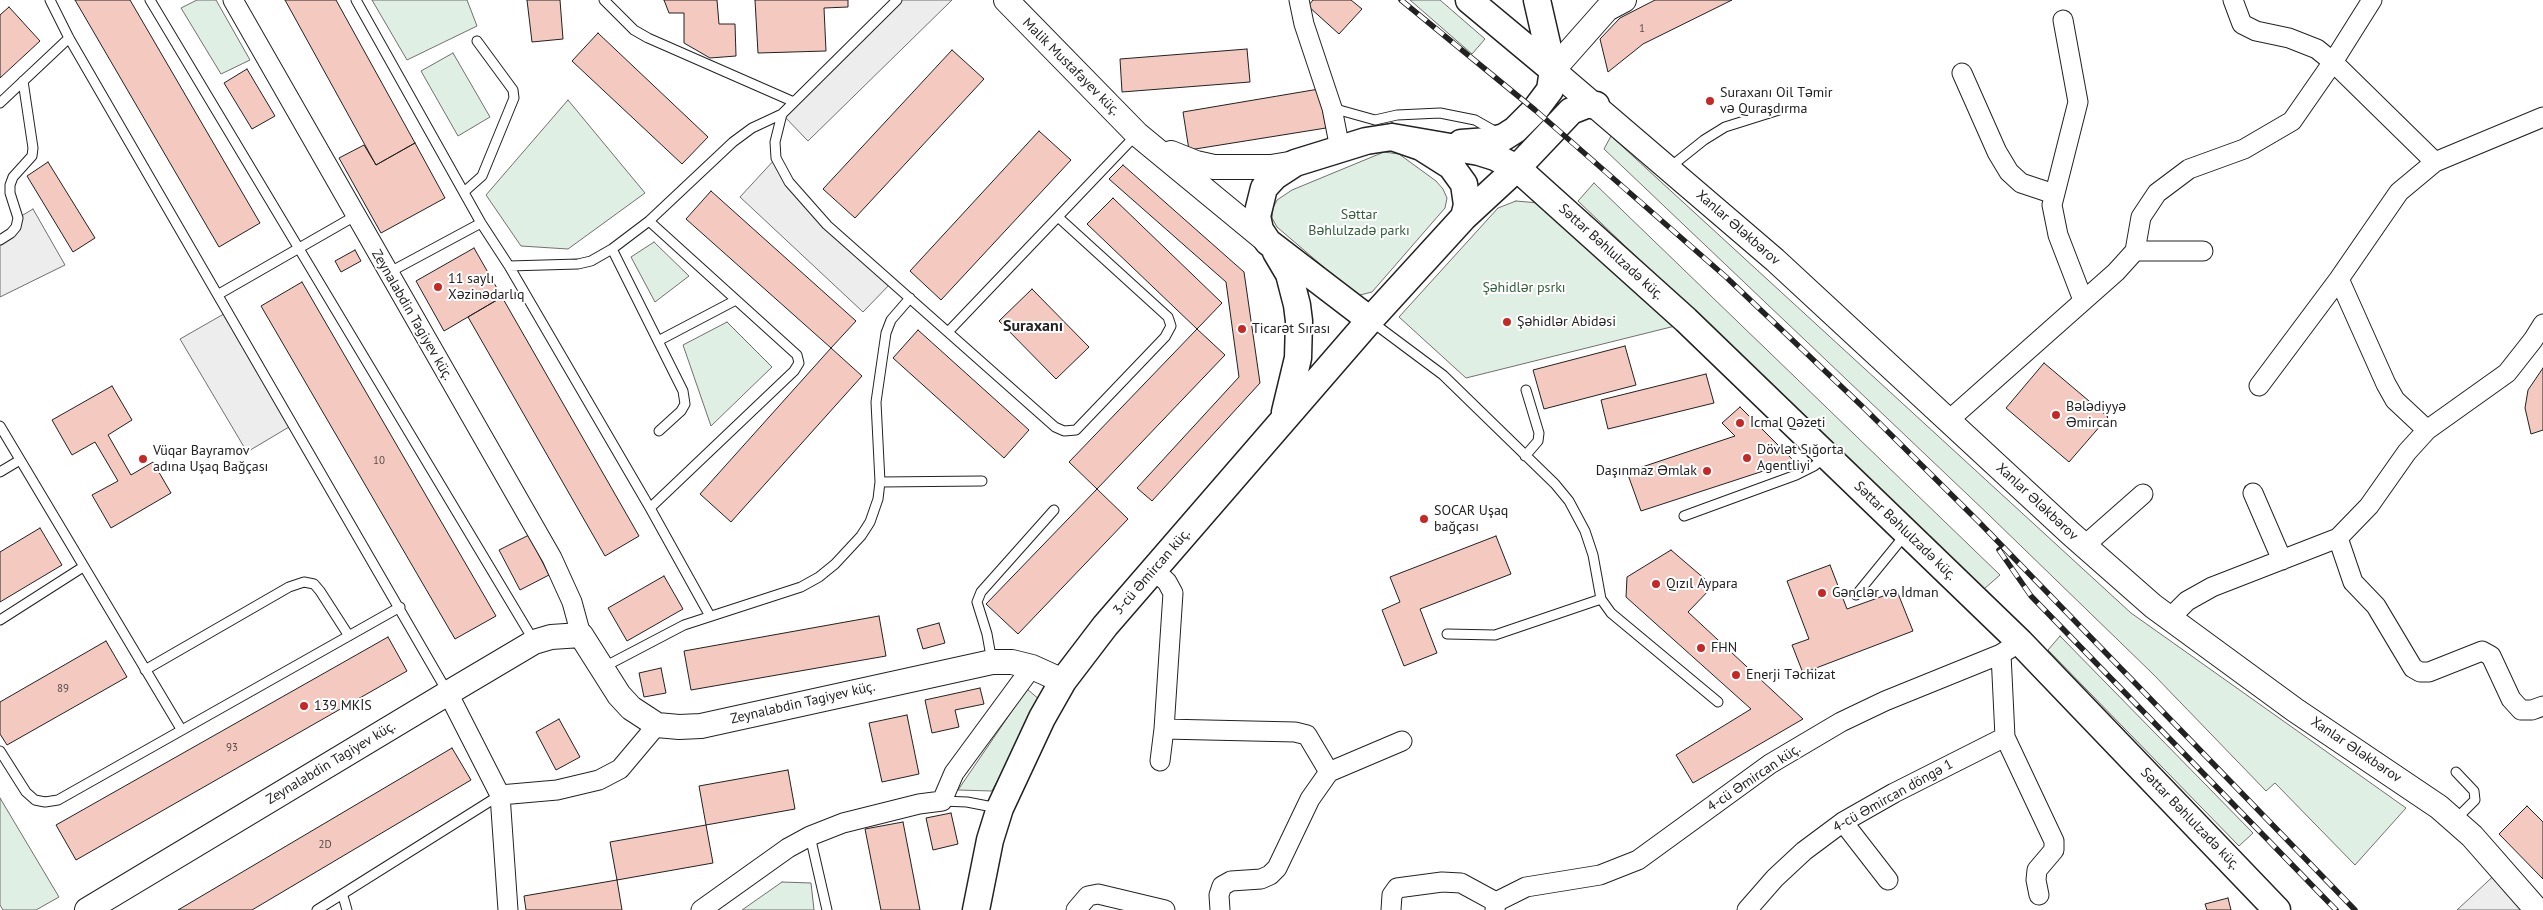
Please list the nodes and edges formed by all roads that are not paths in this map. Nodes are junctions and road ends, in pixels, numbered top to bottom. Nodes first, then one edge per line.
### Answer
1 (50, 0) edge
2 (150, 0) edge
3 (232, 0) edge
4 (356, 0) edge
5 (604, 0) edge
6 (1006, 0) edge
7 (1299, 0) edge
8 (1469, 0) edge
9 (1538, 0) edge
10 (2233, 0) edge
11 (2372, 0) edge
12 (892, 2) edge
13 (1616, 5) edge
14 (2063, 20) dead end
15 (69, 38) junction
16 (477, 41) dead end
17 (2333, 62) junction
18 (1553, 70) junction
19 (1962, 73) dead end
20 (22, 81) junction
21 (794, 102) junction
22 (0, 103) edge
23 (1596, 105) junction
24 (1332, 108) junction
25 (1779, 110) dead end
26 (782, 114) junction
27 (2543, 118) edge
28 (1137, 134) junction
29 (1392, 137) junction
30 (1504, 137) junction
31 (1340, 149) junction
32 (2435, 162) junction
33 (1295, 163) junction
34 (1517, 168) junction
35 (1669, 168) junction
36 (464, 192) junction
37 (2054, 194) junction
38 (355, 216) junction
39 (1464, 216) junction
40 (1058, 217) junction
41 (649, 221) junction
42 (481, 223) junction
43 (0, 240) edge
44 (1268, 242) junction
45 (299, 248) junction
46 (612, 249) junction
47 (2135, 251) junction
48 (2203, 251) dead end
49 (510, 266) junction
50 (388, 273) junction
51 (2339, 279) junction
52 (219, 294) junction
53 (910, 298) junction
54 (736, 300) junction
55 (2083, 300) junction
56 (1370, 320) junction
57 (2543, 324) edge
58 (948, 332) junction
59 (658, 341) junction
60 (2259, 386) dead end
61 (1526, 390) dead end
62 (1282, 419) junction
63 (1949, 420) junction
64 (0, 426) edge
65 (2427, 430) junction
66 (659, 431) dead end
67 (1525, 456) junction
68 (1827, 456) junction
69 (20, 460) junction
70 (0, 472) edge
71 (982, 481) dead end
72 (880, 482) junction
73 (2253, 493) dead end
74 (2143, 494) dead end
75 (650, 508) junction
76 (1054, 510) dead end
77 (1684, 516) dead end
78 (1906, 533) junction
79 (2338, 538) junction
80 (2084, 546) junction
81 (2282, 560) junction
82 (83, 568) junction
83 (1154, 570) junction
84 (1856, 595) dead end
85 (1602, 600) junction
86 (400, 607) junction
87 (710, 616) junction
88 (2169, 619) junction
89 (0, 620) edge
90 (1447, 634) dead end
91 (581, 635) junction
92 (349, 636) junction
93 (534, 642) junction
94 (2010, 648) junction
95 (992, 662) junction
96 (1032, 667) junction
97 (602, 668) junction
98 (146, 670) junction
99 (1063, 681) junction
100 (448, 693) junction
101 (1718, 702) dead end
102 (2543, 706) edge
103 (657, 725) junction
104 (181, 729) junction
105 (1164, 729) junction
106 (2005, 737) junction
107 (1402, 741) dead end
108 (0, 751) edge
109 (1160, 761) dead end
110 (1329, 772) junction
111 (2456, 772) dead end
112 (500, 795) junction
113 (942, 801) junction
114 (1000, 808) junction
115 (2455, 820) junction
116 (1843, 822) junction
117 (810, 836) junction
118 (1888, 880) dead end
119 (2039, 895) dead end
120 (343, 896) junction
121 (1495, 906) edge
122 (2274, 909) edge
123 (87, 910) edge
124 (318, 910) edge
125 (347, 910) edge
126 (508, 910) edge
127 (701, 910) edge
128 (826, 910) edge
129 (976, 910) edge
130 (1076, 910) edge
131 (1165, 910) edge
132 (1220, 910) edge
133 (1391, 910) edge
134 (1747, 910) edge
135 (2537, 910) edge

1 - 15 lane
2 - 45 lane
3 - 38 street, Zeynalabdin Tagiyev küç.
4 - 36 lane
5 - 21 lane
6 - 28 street, Malik Mustafayev küç.
7 - 24 street
8 - 18 main road
9 - 18 main road
10 - 17 street
11 - 17 street
12 - 21 lane
13 - 18 street
14 - 37 street
15 - 20 lane
15 - 52 lane
16 - 36 lane
17 - 32 street
17 - 47 street
18 - 23 street, Xanlar Ələkbərov
18 - 30 main road
19 - 37 street
20 - 22 lane
20 - 43 lane
21 - 26 lane
23 - 34 main road
23 - 35 street, Xanlar Ələkbərov
24 - 30 lane
24 - 31 street
25 - 35 lane
26 - 41 lane
26 - 53 lane
27 - 32 street
28 - 33 street
28 - 40 lane
28 - 44 street
29 - 30 main road
29 - 31 main road, 3-cü Əmircan küç.
29 - 34 main road, Səttar Bəhlulzadə küç.
29 - 39 main road
31 - 33 main road, 3-cü Əmircan küç.
32 - 51 street
33 - 44 main road, 3-cü Əmircan küç.
34 - 39 main road
34 - 68 main road, Səttar Bəhlulzadə küç.
35 - 63 street, Xanlar Ələkbərov
36 - 42 lane
37 - 55 street
38 - 45 lane
38 - 50 street, Zeynalabdin Tagiyev küç.
39 - 56 main road
40 - 58 lane
40 - 58 lane
41 - 46 lane
41 - 54 lane
42 - 49 lane
42 - 50 lane
44 - 56 main road
44 - 62 main road, 3-cü Əmircan küç.
45 - 52 lane
45 - 93 lane
46 - 49 lane
46 - 59 lane
47 - 48 street
47 - 55 street
49 - 75 lane
50 - 91 street, Zeynalabdin Tagiyev küç.
51 - 60 street
51 - 65 street
52 - 86 lane
53 - 58 lane
53 - 72 lane
54 - 59 lane
54 - 75 lane
55 - 63 street
56 - 62 main road
56 - 67 lane
57 - 65 street
59 - 66 lane
61 - 67 lane
62 - 83 main road, 3-cü Əmircan küç.
63 - 80 street, Xanlar Ələkbərov
64 - 69 lane
65 - 79 street
67 - 85 lane
68 - 77 lane
68 - 78 main road, Səttar Bəhlulzadə küç.
69 - 70 lane
69 - 82 lane
71 - 72 lane
72 - 87 lane
73 - 81 street
74 - 80 street
75 - 87 lane
76 - 95 lane
78 - 84 lane
78 - 94 main road, Səttar Bəhlulzadə küç.
79 - 81 street
79 - 102 street
80 - 88 street, Xanlar Ələkbərov
81 - 88 street
82 - 89 lane
82 - 98 lane
83 - 99 main road, 3-cü Əmircan küç.
83 - 105 street
85 - 90 lane
85 - 101 lane
86 - 92 lane
86 - 100 lane
87 - 97 lane
88 - 115 street, Xanlar Ələkbərov
91 - 93 street, Zeynalabdin Tagiyev küç.
91 - 97 street, Zeynalabdin Tagiyev küç.
92 - 98 lane
92 - 104 lane
93 - 100 street, Zeynalabdin Tagiyev küç.
94 - 106 street
94 - 121 street, 4-cü Əmircan küç.
94 - 122 main road, Səttar Bəhlulzadə küç.
95 - 96 street, Zeynalabdin Tagiyev küç.
95 - 103 street, Zeynalabdin Tagiyev küç.
96 - 99 street, Zeynalabdin Tagiyev küç.
96 - 113 street
97 - 103 street, Zeynalabdin Tagiyev küç.
98 - 104 lane
99 - 114 main road, 3-cü Əmircan küç.
100 - 112 street
100 - 123 street, Zeynalabdin Tagiyev küç.
103 - 112 street
104 - 108 lane
105 - 109 street
105 - 110 street
106 - 116 street, 4-cü Əmircan döngə 1
106 - 119 street
107 - 110 street
110 - 132 street
111 - 115 lane
112 - 120 lane
112 - 126 street
113 - 114 lane
113 - 117 street
114 - 129 main road, 3-cü Əmircan küç.
115 - 135 street, Xanlar Ələkbərov
116 - 118 street
116 - 134 street, 4-cü Əmircan döngə 1
117 - 127 street
117 - 128 lane
120 - 124 lane
120 - 125 lane
121 - 133 street
130 - 131 street

